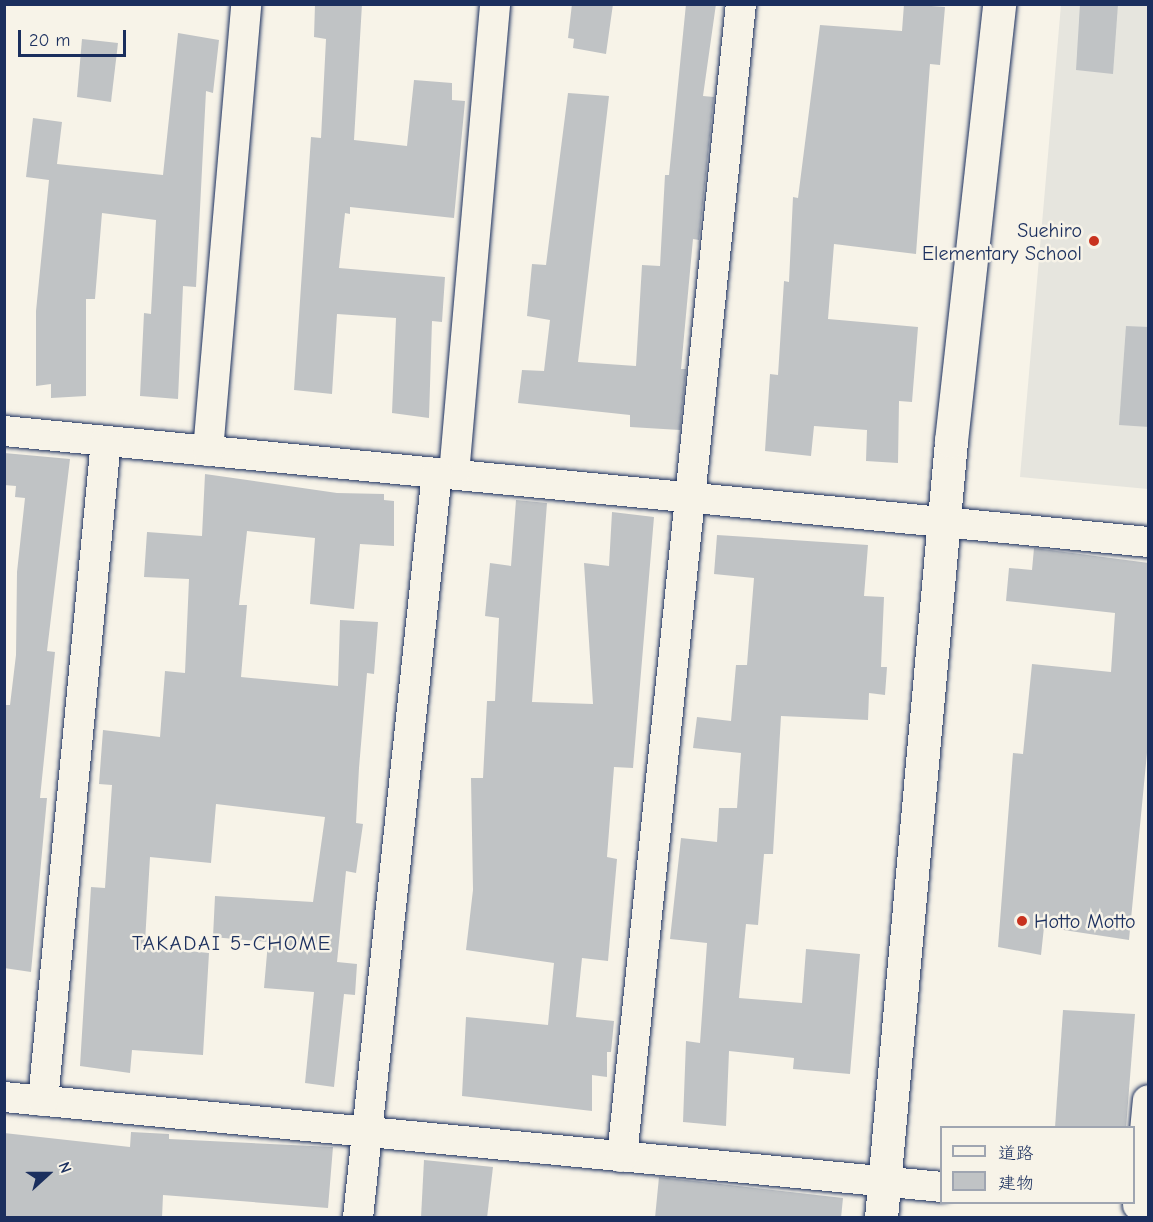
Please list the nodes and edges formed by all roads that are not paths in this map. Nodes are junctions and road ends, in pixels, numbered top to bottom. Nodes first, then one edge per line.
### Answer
1 (246, 4) edge
2 (495, 4) edge
3 (741, 4) edge
4 (999, 4) edge
5 (4, 431) edge
6 (106, 441) junction
7 (208, 451) junction
8 (446, 474) junction
9 (688, 497) junction
10 (946, 522) junction
11 (1149, 542) edge
12 (4, 1097) edge
13 (1149, 1100) edge
14 (43, 1101) junction
15 (367, 1132) junction
16 (622, 1157) junction
17 (885, 1182) junction
18 (940, 1187) edge
19 (1135, 1191) edge
20 (358, 1218) edge
21 (881, 1218) edge

1 - 7 street
2 - 8 street
3 - 9 street
4 - 10 street
5 - 6 street
6 - 7 street
6 - 14 street
7 - 8 street
8 - 9 street
8 - 15 street
9 - 10 street
9 - 16 street
10 - 11 street
10 - 17 street
12 - 14 street
13 - 19 street
14 - 15 street
15 - 16 street
15 - 20 street
16 - 17 street
17 - 18 street
17 - 21 street

